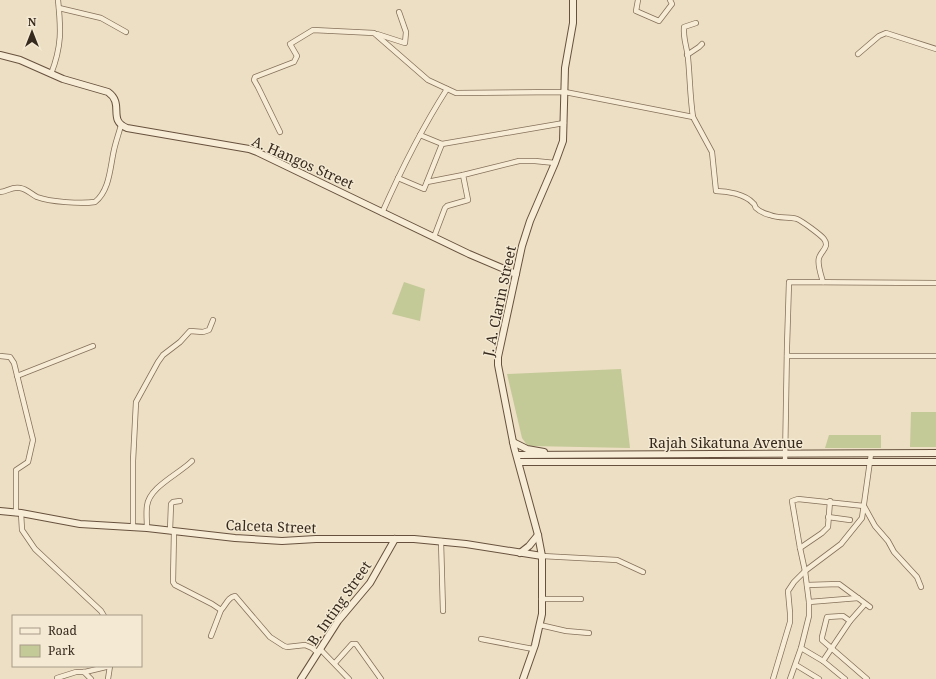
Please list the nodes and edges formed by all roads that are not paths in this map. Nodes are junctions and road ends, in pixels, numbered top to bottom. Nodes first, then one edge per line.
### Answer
1 (58, 0) edge
2 (573, 0) edge
3 (638, 0) edge
4 (670, 0) edge
5 (59, 8) junction
6 (399, 12) dead end
7 (696, 23) dead end
8 (126, 32) dead end
9 (374, 33) junction
10 (702, 44) dead end
11 (936, 48) edge
12 (858, 54) dead end
13 (687, 55) junction
14 (0, 56) edge
15 (51, 74) junction
16 (447, 88) junction
17 (565, 92) junction
18 (693, 117) junction
19 (564, 123) junction
20 (121, 125) junction
21 (280, 132) dead end
22 (420, 134) junction
23 (442, 144) junction
24 (555, 164) junction
25 (463, 175) junction
26 (398, 178) junction
27 (427, 182) junction
28 (0, 192) edge
29 (382, 212) junction
30 (434, 237) junction
31 (516, 274) junction
32 (823, 282) junction
33 (936, 283) edge
34 (213, 320) dead end
35 (93, 346) dead end
36 (0, 356) edge
37 (787, 356) junction
38 (936, 356) edge
39 (17, 376) junction
40 (513, 442) junction
41 (936, 453) edge
42 (549, 454) junction
43 (627, 454) junction
44 (785, 454) junction
45 (796, 454) junction
46 (871, 454) junction
47 (517, 455) junction
48 (192, 461) dead end
49 (519, 462) junction
50 (627, 462) junction
51 (785, 462) junction
52 (796, 462) junction
53 (871, 462) junction
54 (936, 462) edge
55 (180, 501) dead end
56 (830, 501) junction
57 (864, 506) junction
58 (0, 511) edge
59 (18, 513) junction
60 (828, 517) junction
61 (850, 520) dead end
62 (133, 527) junction
63 (147, 528) junction
64 (172, 531) junction
65 (538, 535) junction
66 (395, 539) junction
67 (441, 541) junction
68 (800, 548) junction
69 (520, 553) junction
70 (542, 556) junction
71 (805, 571) junction
72 (643, 572) dead end
73 (807, 585) junction
74 (921, 587) dead end
75 (858, 598) junction
76 (542, 599) junction
77 (581, 599) dead end
78 (809, 602) junction
79 (865, 604) junction
80 (870, 607) dead end
81 (221, 610) junction
82 (443, 611) dead end
83 (103, 615) edge
84 (850, 621) junction
85 (540, 625) junction
86 (589, 634) dead end
87 (211, 636) dead end
88 (481, 639) dead end
89 (801, 648) junction
90 (832, 648) junction
91 (533, 649) junction
92 (319, 651) junction
93 (823, 661) junction
94 (335, 664) junction
95 (796, 665) junction
96 (106, 667) edge
97 (110, 667) edge
98 (84, 672) junction
99 (57, 678) dead end
100 (91, 679) edge
101 (108, 679) edge
102 (301, 679) edge
103 (349, 679) edge
104 (381, 679) edge
105 (523, 679) edge
106 (773, 679) edge
107 (790, 679) edge
108 (819, 679) edge
109 (845, 679) edge
110 (867, 679) edge

1 - 5 street
2 - 17 main road, J. A. Clarin Street
3 - 4 street
5 - 8 street
5 - 15 street
6 - 9 street
7 - 13 street
9 - 16 street
9 - 21 street
10 - 13 street
11 - 12 street
13 - 18 street
14 - 15 main road
15 - 20 main road
16 - 17 street
16 - 22 street
17 - 18 street
17 - 19 main road, J. A. Clarin Street
18 - 32 street
19 - 23 street
19 - 24 main road, J. A. Clarin Street
20 - 28 street
20 - 29 main road, A. Hangos Street
22 - 23 street
22 - 26 street
23 - 27 street
24 - 25 street
24 - 31 main road, J. A. Clarin Street
25 - 27 street
25 - 30 street
26 - 27 street
26 - 29 street
29 - 30 main road, A. Hangos Street
30 - 31 main road, A. Hangos Street
31 - 40 main road, J. A. Clarin Street
32 - 33 street
32 - 37 street
34 - 62 street
35 - 39 street
36 - 39 street
37 - 38 street
37 - 44 street
39 - 59 street
40 - 42 main road
40 - 47 main road, J. A. Clarin Street
41 - 46 main road, Rajah Sikatuna Avenue
42 - 43 main road, Rajah Sikatuna Avenue
42 - 47 main road, Rajah Sikatuna Avenue
43 - 44 main road, Rajah Sikatuna Avenue
43 - 50 main road
44 - 45 main road, Rajah Sikatuna Avenue
44 - 51 street
45 - 46 main road, Rajah Sikatuna Avenue
45 - 52 main road
46 - 53 street
47 - 49 main road, J. A. Clarin Street
48 - 63 street
49 - 50 main road
49 - 65 main road, J. A. Clarin Street
50 - 51 main road
51 - 52 main road
52 - 53 main road
53 - 54 main road
53 - 57 street
55 - 64 street
56 - 57 street
56 - 60 street
56 - 68 street
57 - 71 street
57 - 74 street
58 - 59 main road, Calceta Street
59 - 62 main road, Calceta Street
59 - 83 street
60 - 61 street
60 - 68 street
62 - 63 main road, Calceta Street
63 - 64 main road, Calceta Street
64 - 66 main road, Calceta Street
64 - 81 street
65 - 69 main road
65 - 70 main road, J. A. Clarin Street
66 - 67 main road, Calceta Street
66 - 92 main road, B. Inting Street
67 - 69 main road, Calceta Street
67 - 82 street
68 - 71 street
69 - 70 main road, Calceta Street
70 - 72 street
70 - 76 main road, J. A. Clarin Street
71 - 73 street
71 - 106 street
73 - 75 street
73 - 78 street
75 - 78 street
75 - 79 street
76 - 77 street
76 - 85 main road, J. A. Clarin Street
78 - 89 street
79 - 80 street
79 - 84 street
81 - 87 street
81 - 92 street
84 - 90 street
84 - 90 street
85 - 86 street
85 - 91 main road, J. A. Clarin Street
88 - 91 street
89 - 93 street
89 - 95 street
90 - 93 street
90 - 110 street
91 - 105 main road, J. A. Clarin Street
92 - 94 street
92 - 102 main road, B. Inting Street
93 - 109 street
94 - 103 street
94 - 104 street
95 - 107 street
95 - 108 street
96 - 98 street
97 - 101 street
98 - 99 street
98 - 100 street

